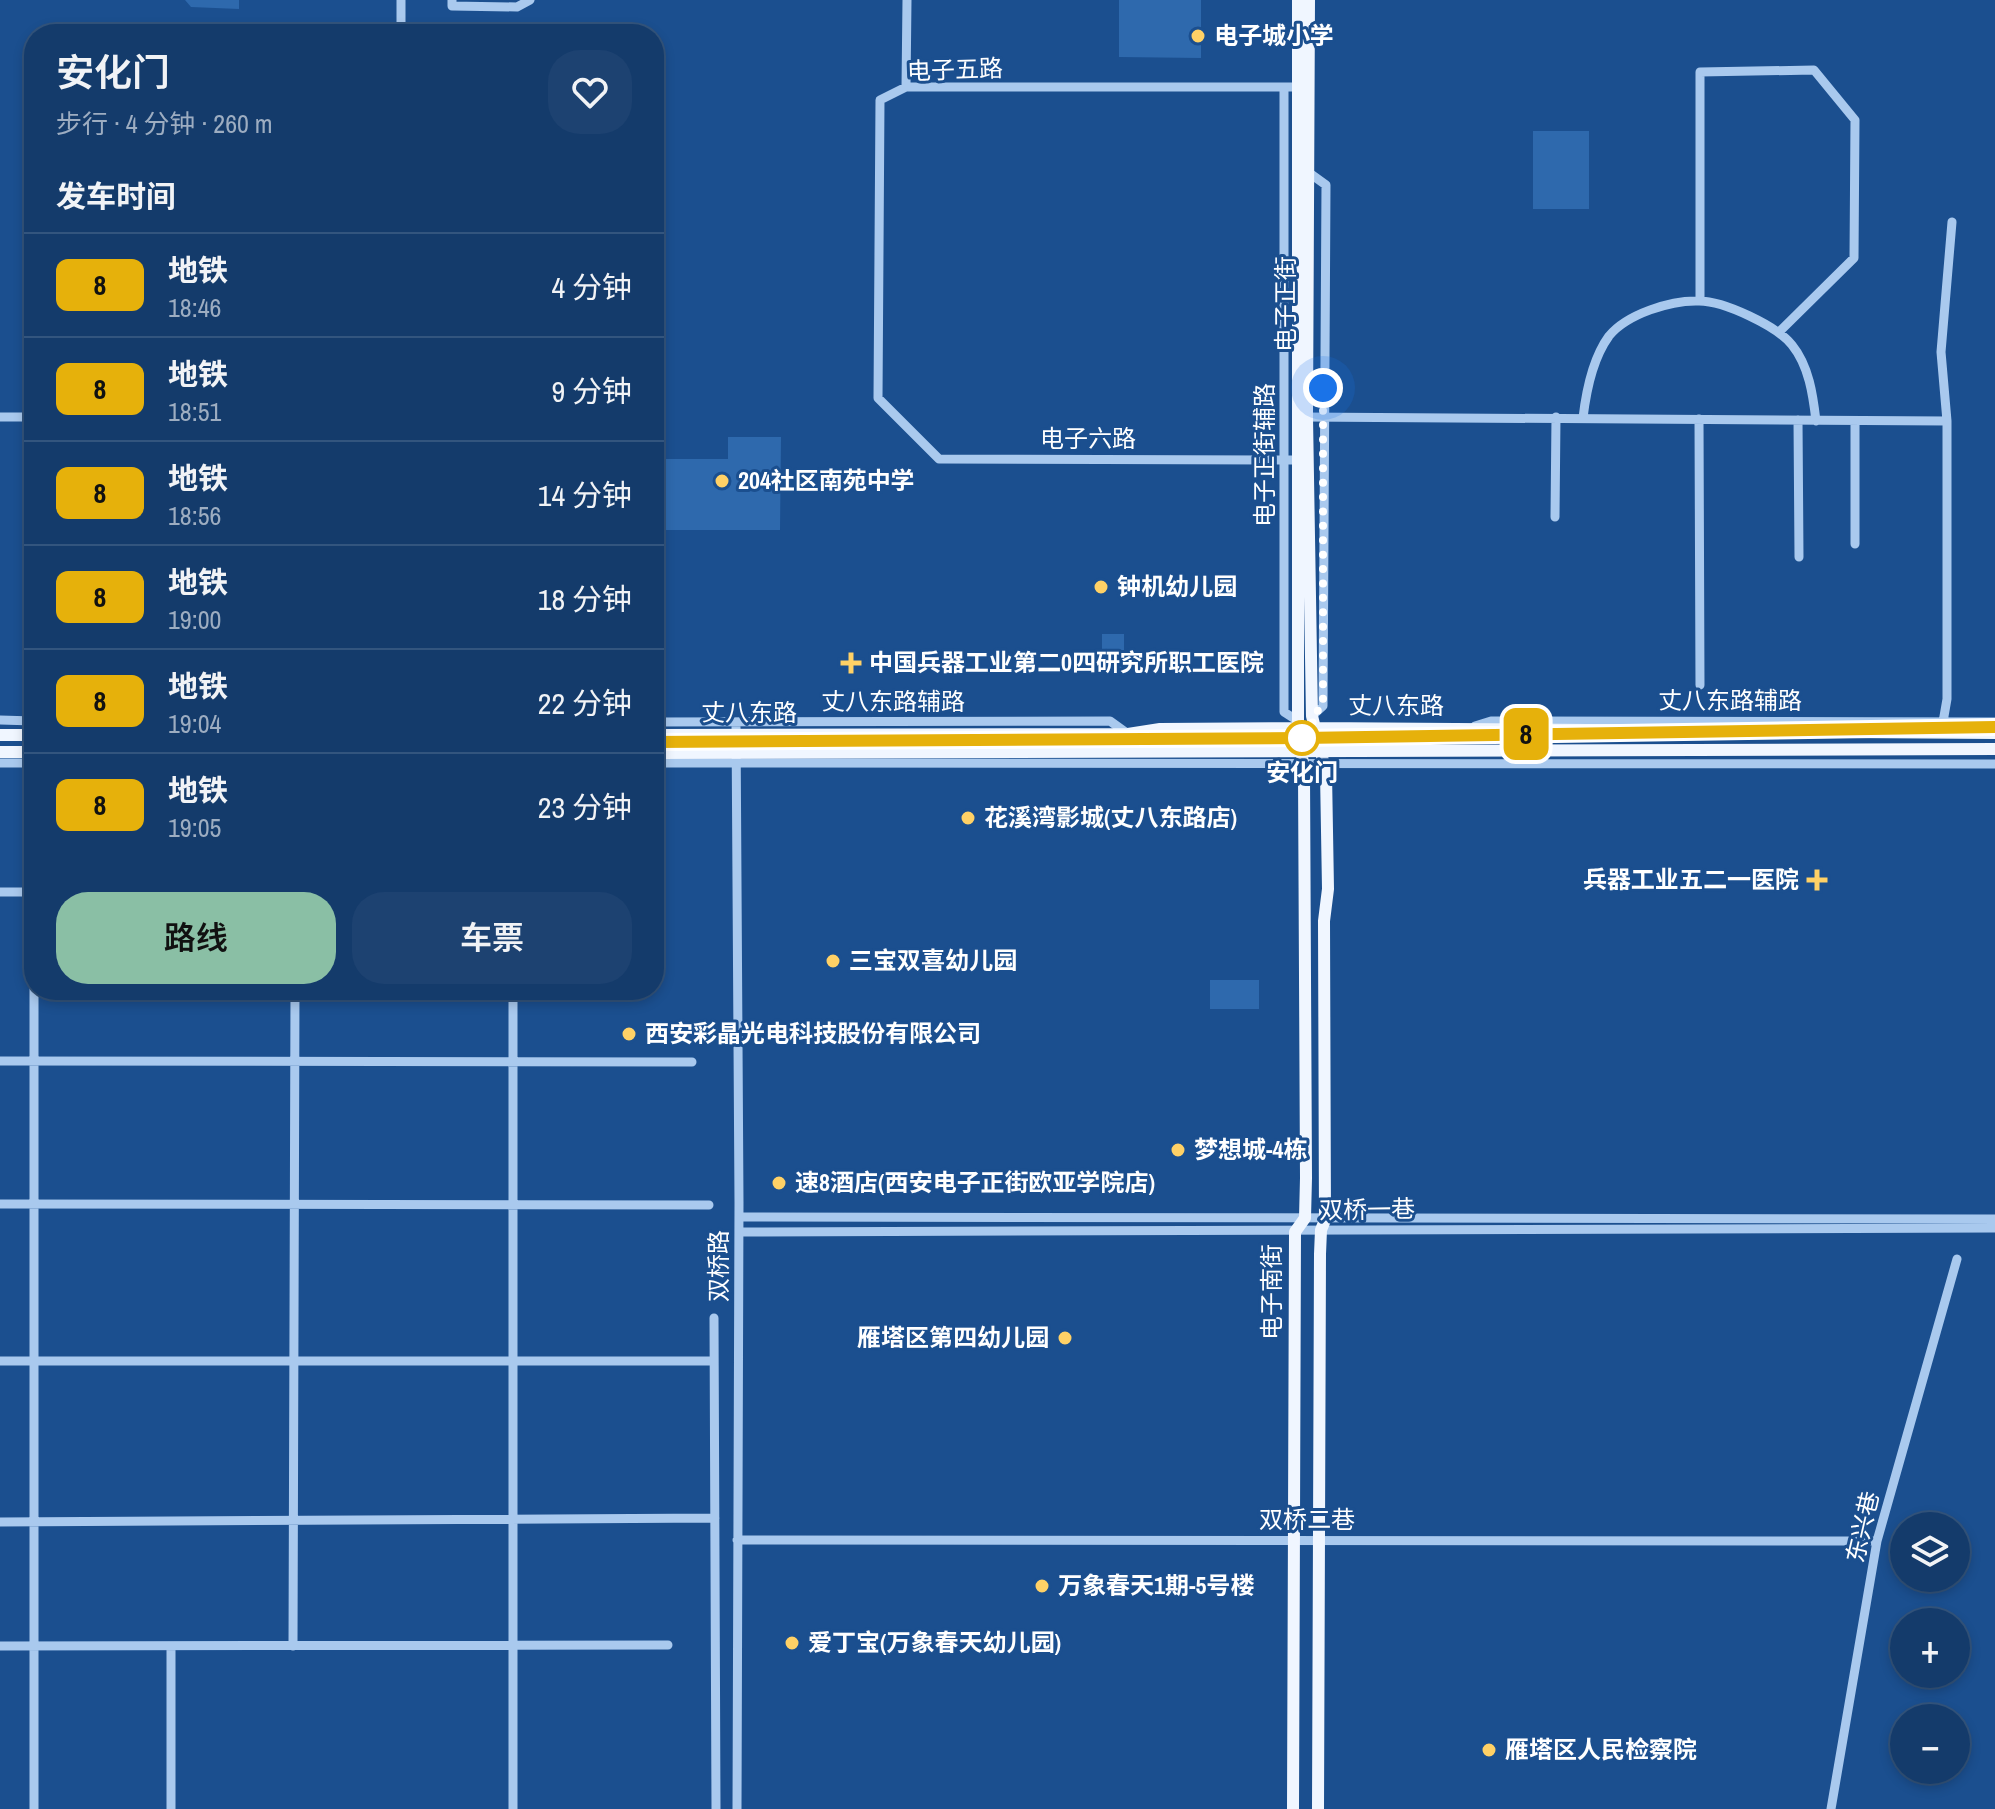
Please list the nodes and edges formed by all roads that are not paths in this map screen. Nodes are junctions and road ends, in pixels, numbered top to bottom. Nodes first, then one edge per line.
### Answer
1 (401, 0) edge
2 (452, 0) edge
3 (530, 0) edge
4 (907, 0) edge
5 (1298, 0) edge
6 (1309, 0) edge
7 (401, 24) edge
8 (906, 87) junction
9 (1284, 87) junction
10 (1304, 87) junction
11 (1308, 172) junction
12 (1952, 222) dead end
13 (1700, 300) junction
14 (1779, 332) junction
15 (896, 416) joint
16 (0, 417) edge
17 (24, 417) edge
18 (1302, 417) junction
19 (1322, 417) junction
20 (1556, 417) junction
21 (1583, 418) junction
22 (1699, 419) junction
23 (1798, 420) junction
24 (1816, 421) junction
25 (1855, 421) junction
26 (1947, 421) junction
27 (1291, 460) junction
28 (1555, 517) dead end
29 (1855, 544) dead end
30 (1799, 557) dead end
31 (1700, 685) dead end
32 (0, 720) edge
33 (24, 721) edge
34 (1313, 722) junction
35 (1943, 722) junction
36 (1995, 722) edge
37 (664, 723) edge
38 (1298, 726) junction
39 (1465, 728) junction
40 (736, 729) junction
41 (1995, 733) edge
42 (664, 734) edge
43 (0, 735) edge
44 (24, 735) edge
45 (1995, 749) edge
46 (1303, 751) junction
47 (1324, 751) junction
48 (0, 752) edge
49 (24, 752) edge
50 (664, 754) edge
51 (1810, 756) junction
52 (737, 758) junction
53 (664, 762) edge
54 (0, 763) edge
55 (24, 763) edge
56 (1995, 764) edge
57 (1303, 766) junction
58 (1326, 766) junction
59 (0, 892) edge
60 (24, 892) edge
61 (34, 1000) edge
62 (295, 1000) edge
63 (513, 1000) edge
64 (0, 1061) edge
65 (34, 1061) junction
66 (295, 1061) junction
67 (513, 1061) junction
68 (692, 1062) dead end
69 (512, 1202) junction
70 (295, 1203) junction
71 (0, 1204) edge
72 (34, 1204) junction
73 (709, 1205) dead end
74 (739, 1217) junction
75 (1305, 1218) junction
76 (1995, 1219) edge
77 (1323, 1225) junction
78 (1995, 1228) edge
79 (739, 1232) junction
80 (1295, 1232) junction
81 (1957, 1259) dead end
82 (714, 1318) dead end
83 (514, 1360) junction
84 (0, 1361) edge
85 (34, 1361) junction
86 (295, 1361) junction
87 (714, 1361) junction
88 (715, 1518) junction
89 (295, 1520) junction
90 (514, 1520) junction
91 (0, 1522) edge
92 (34, 1522) junction
93 (737, 1540) junction
94 (1293, 1540) junction
95 (1319, 1540) junction
96 (1877, 1541) junction
97 (513, 1644) junction
98 (668, 1645) dead end
99 (0, 1646) edge
100 (33, 1646) junction
101 (171, 1646) junction
102 (293, 1646) junction
103 (34, 1809) edge
104 (171, 1809) edge
105 (513, 1809) edge
106 (716, 1809) edge
107 (737, 1809) edge
108 (1293, 1809) edge
109 (1318, 1809) edge
110 (1831, 1809) edge

1 - 7 street
2 - 3 street
4 - 8 street
5 - 10 main road, 电子正街
6 - 10 main road, 电子正街
8 - 9 street, 电子五路
8 - 15 street, 电子五路
9 - 10 street, 电子五路
9 - 27 street, 电子正街辅路
10 - 11 main road, 电子正街
10 - 18 main road, 电子正街
11 - 18 main road, 电子正街
11 - 19 street
12 - 26 street
13 - 14 street
13 - 14 street
13 - 21 street
14 - 24 street
15 - 27 street, 电子六路
16 - 17 street
18 - 19 street
18 - 27 main road, 电子正街
18 - 34 main road, 电子正街
19 - 20 street
19 - 34 street
20 - 21 street
20 - 28 street
21 - 22 street
22 - 23 street
22 - 31 street
23 - 24 street
23 - 30 street
24 - 25 street
25 - 26 street
25 - 29 street
26 - 35 street
27 - 38 main road, 电子正街
32 - 33 street
34 - 38 main road, 丈八东路
34 - 39 main road, 丈八东路
34 - 47 main road, 电子正街
35 - 36 street, 丈八东路辅路
35 - 39 street, 丈八东路辅路
37 - 40 street
38 - 40 main road, 丈八东路
38 - 46 main road, 电子南街
39 - 41 main road, 丈八东路
40 - 42 main road, 丈八东路
40 - 52 street, 双桥路
43 - 44 main road
45 - 51 main road, 丈八东路
46 - 47 main road, 丈八东路
46 - 52 main road, 丈八东路
46 - 57 main road, 电子南街
47 - 51 main road, 丈八东路
47 - 58 main road, 电子南街
48 - 49 main road
50 - 52 main road, 丈八东路
51 - 56 street
51 - 58 street
52 - 53 street
52 - 57 street
52 - 74 street, 双桥路
54 - 55 street
57 - 58 street
57 - 75 main road, 电子南街
58 - 77 main road, 电子南街
59 - 60 street
61 - 65 street
62 - 66 street
63 - 67 street
64 - 65 street
65 - 66 street
65 - 72 street
66 - 67 street
66 - 70 street
67 - 68 street
67 - 69 street
69 - 70 street
69 - 73 street
69 - 83 street
70 - 72 street
70 - 86 street
71 - 72 street
72 - 85 street
74 - 75 street, 双桥一巷
74 - 79 street, 双桥路
75 - 77 street, 双桥一巷
75 - 80 main road, 电子南街
76 - 77 street, 双桥一巷
77 - 78 street, 双桥一巷
77 - 80 street, 双桥一巷
77 - 95 main road, 电子南街
79 - 80 street, 双桥一巷
79 - 93 street, 双桥路
80 - 94 main road, 电子南街
81 - 96 street, 东兴巷
82 - 87 street
83 - 86 street
83 - 87 street
83 - 90 street
84 - 85 street
85 - 86 street
85 - 92 street
86 - 89 street
87 - 88 street
88 - 90 street
88 - 106 street
89 - 90 street
89 - 92 street
89 - 102 street
90 - 97 street
91 - 92 street
92 - 100 street
93 - 94 street, 双桥二巷
93 - 107 street, 双桥路
94 - 95 street, 双桥二巷
94 - 108 main road, 电子南街
95 - 96 street, 双桥二巷
95 - 109 main road, 电子南街
96 - 110 street, 东兴巷
97 - 98 street
97 - 102 street
97 - 105 street
99 - 100 street
100 - 101 street
100 - 103 street
101 - 102 street
101 - 104 street

